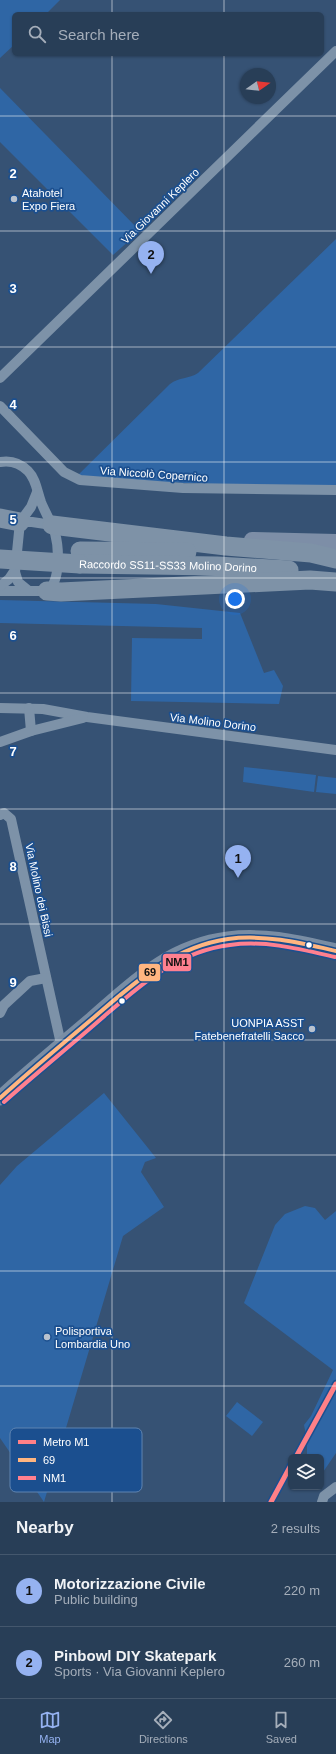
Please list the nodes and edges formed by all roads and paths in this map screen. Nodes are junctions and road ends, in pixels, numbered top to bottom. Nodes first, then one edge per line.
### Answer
1 (336, 51) edge
2 (0, 378) edge
3 (0, 406) edge
4 (0, 462) edge
5 (336, 490) edge
6 (37, 492) junction
7 (0, 518) edge
8 (20, 522) junction
9 (52, 525) junction
10 (159, 538) junction
11 (336, 542) edge
12 (0, 546) edge
13 (80, 558) junction
14 (336, 559) edge
15 (336, 562) edge
16 (7, 564) edge
17 (336, 575) edge
18 (336, 582) edge
19 (0, 586) edge
20 (0, 591) edge
21 (38, 591) junction
22 (0, 708) edge
23 (28, 708) junction
24 (87, 717) junction
25 (31, 731) junction
26 (1, 742) edge
27 (336, 750) edge
28 (0, 815) edge
29 (336, 951) edge
30 (46, 978) junction
31 (0, 1013) edge
32 (61, 1044) junction
33 (0, 1098) edge
34 (336, 1487) edge
35 (328, 1496) edge

1 - 2 street, Via Giovanni Keplero
3 - 5 street, Via Niccolò Copernico
4 - 6 street
6 - 8 street
6 - 9 street
7 - 8 highway
8 - 9 street
8 - 16 street
9 - 10 highway
9 - 21 street
10 - 11 main road
10 - 14 highway
12 - 13 highway, Raccordo SS11-SS33 Molino Dorino
13 - 15 highway, Raccordo SS11-SS33 Molino Dorino
13 - 16 highway, Raccordo SS11-SS33 Molino Dorino, bridge
13 - 17 highway, Raccordo SS11-SS33 Molino Dorino
16 - 19 street
16 - 21 street
18 - 21 highway
20 - 21 street
22 - 23 street, Via Molino Dorino
23 - 24 street, Via Molino Dorino
23 - 25 street
24 - 25 street
24 - 27 street, Via Molino Dorino
25 - 26 street
28 - 30 street, Via Molino dei Bissi
29 - 32 street
30 - 31 street
30 - 32 street, Via Molino dei Bissi
32 - 33 street
34 - 35 street

